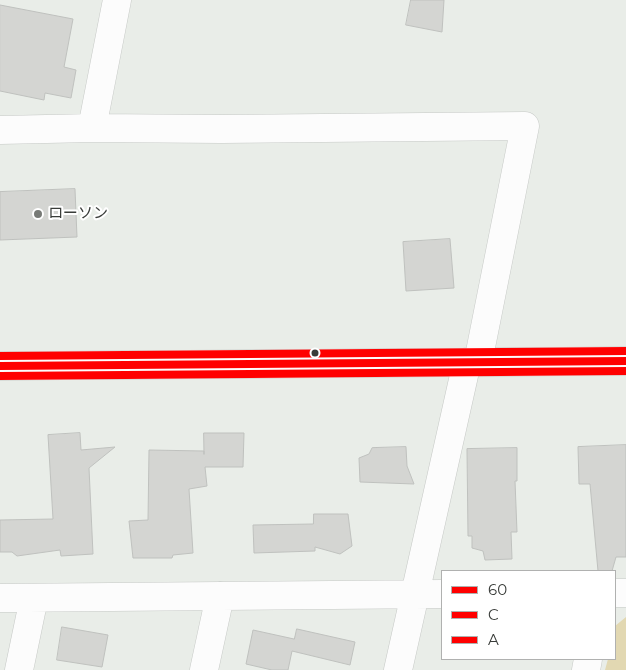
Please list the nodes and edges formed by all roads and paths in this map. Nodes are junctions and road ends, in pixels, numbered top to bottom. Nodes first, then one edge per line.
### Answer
1 (117, 0) edge
2 (92, 128) junction
3 (0, 130) edge
4 (626, 361) edge
5 (473, 362) junction
6 (0, 366) edge
7 (414, 594) junction
8 (441, 594) edge
9 (220, 596) junction
10 (0, 598) edge
11 (34, 598) junction
12 (18, 670) edge
13 (204, 670) edge
14 (398, 670) edge

1 - 2 street
2 - 3 street
2 - 5 street
4 - 5 street
5 - 6 street
5 - 7 street
7 - 8 street
7 - 9 street
7 - 14 street
9 - 11 street
9 - 13 street
10 - 11 street
11 - 12 street

